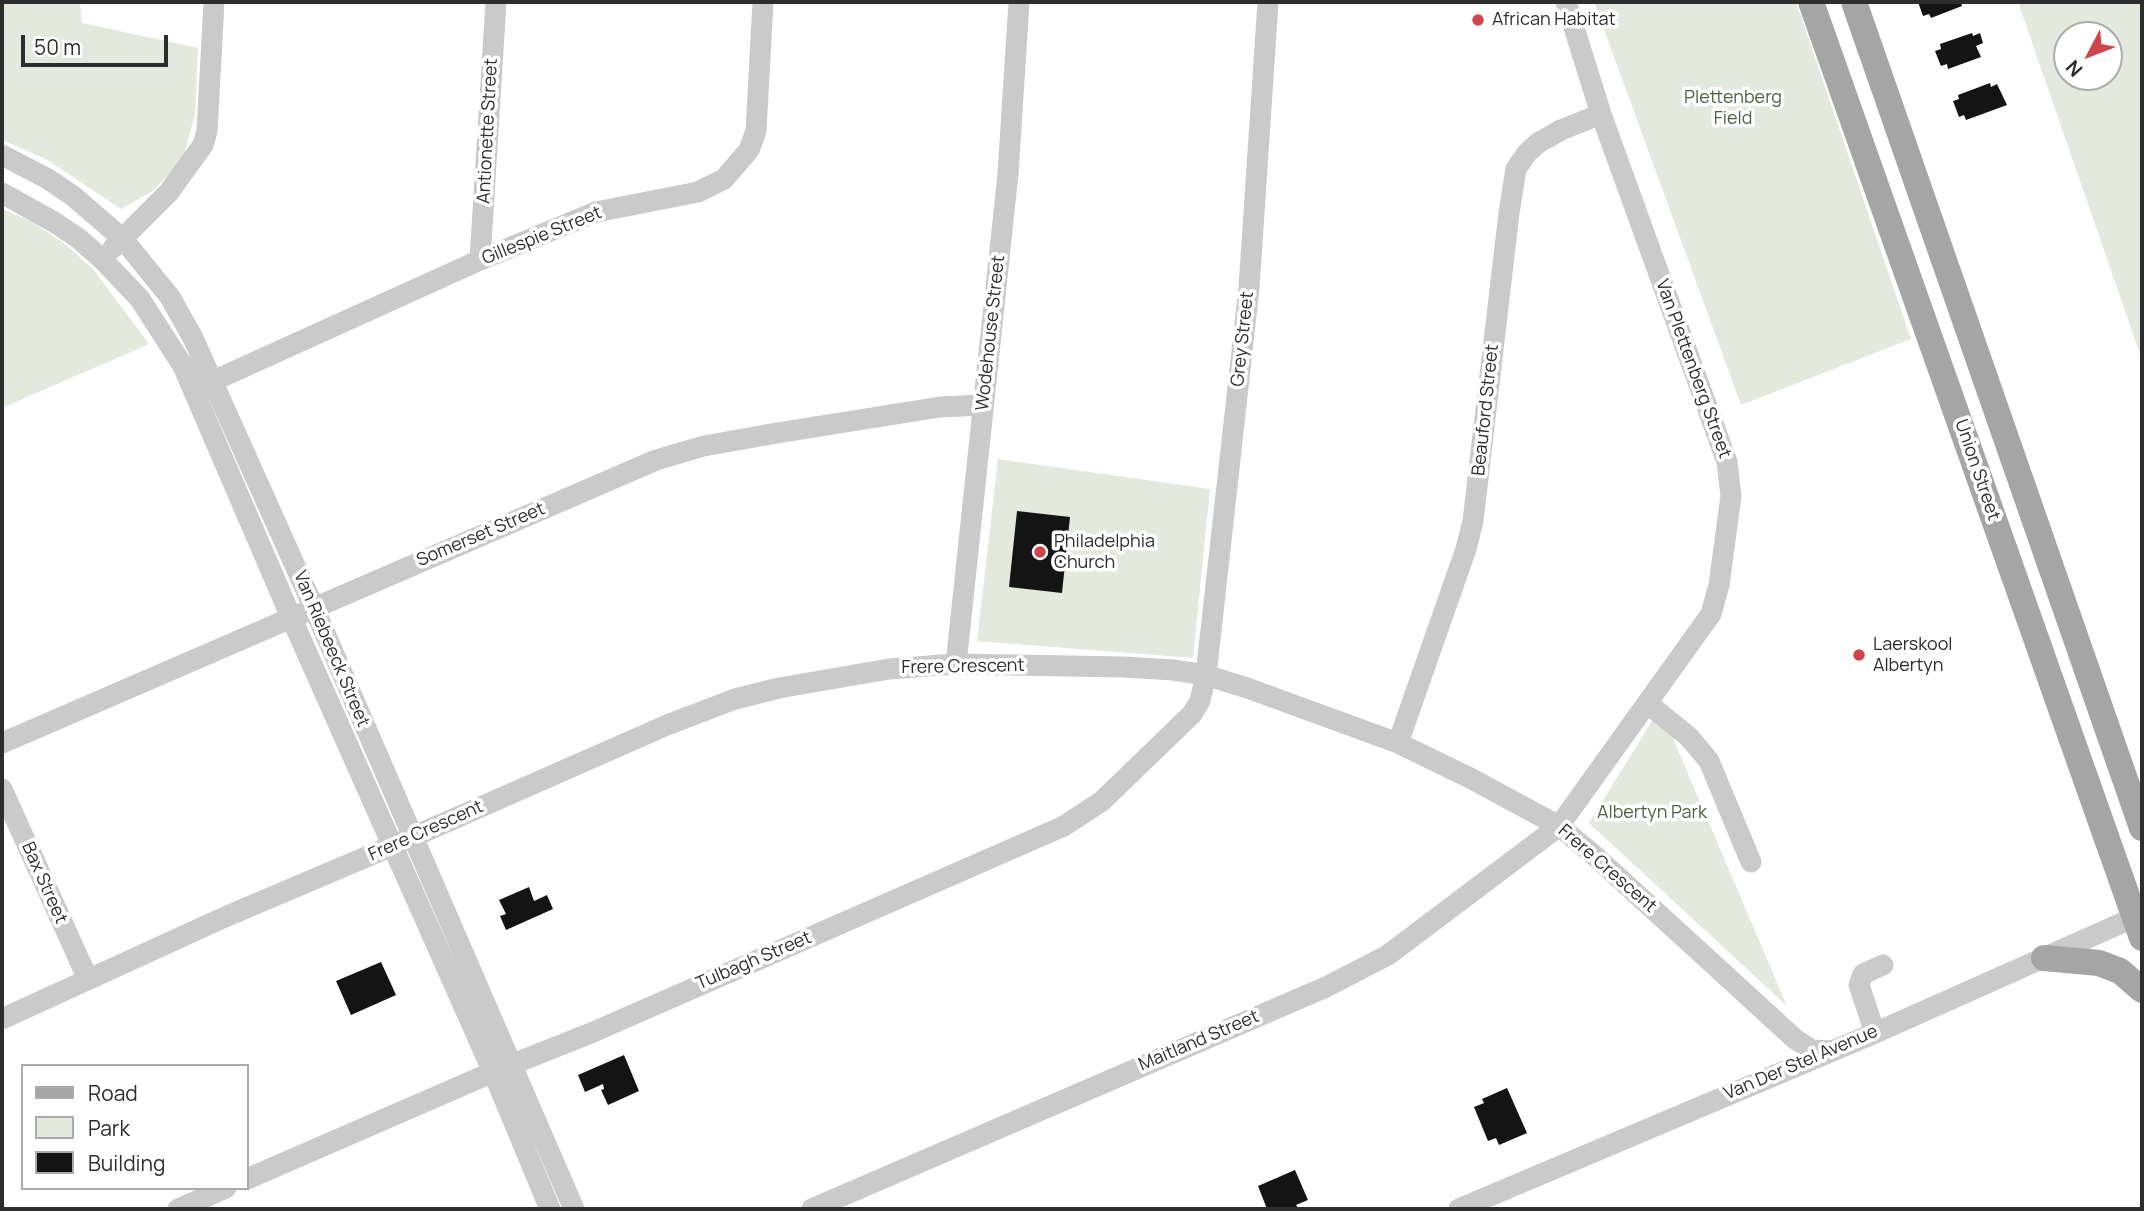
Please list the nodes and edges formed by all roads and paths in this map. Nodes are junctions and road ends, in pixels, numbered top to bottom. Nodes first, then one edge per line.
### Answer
1 (214, 2) edge
2 (496, 2) edge
3 (764, 2) edge
4 (1019, 2) edge
5 (1268, 2) edge
6 (1566, 2) edge
7 (1811, 2) edge
8 (1854, 2) edge
9 (1601, 114) junction
10 (2, 155) edge
11 (2, 193) edge
12 (123, 239) junction
13 (102, 259) junction
14 (480, 260) junction
15 (214, 380) junction
16 (194, 390) junction
17 (1994, 402) junction
18 (983, 405) junction
19 (1958, 416) junction
20 (314, 607) junction
21 (291, 617) junction
22 (956, 664) junction
23 (1206, 675) junction
24 (1647, 703) junction
25 (2, 743) edge
26 (1398, 743) junction
27 (2, 789) edge
28 (1559, 826) junction
29 (2142, 828) edge
30 (413, 837) junction
31 (392, 846) junction
32 (1751, 862) dead end
33 (2140, 923) edge
34 (2045, 958) junction
35 (1883, 965) dead end
36 (87, 978) junction
37 (2142, 990) edge
38 (2, 1018) edge
39 (1875, 1033) junction
40 (1833, 1051) junction
41 (502, 1069) junction
42 (248, 1179) edge
43 (221, 1190) edge
44 (178, 1209) edge
45 (550, 1209) edge
46 (575, 1209) edge
47 (812, 1209) edge
48 (1460, 1209) edge

1 - 12 street
2 - 14 street, Antionette Street
3 - 14 street, Gillespie Street
4 - 18 street, Wodehouse Street
5 - 23 street, Grey Street
6 - 9 street, Van Plettenberg Street
7 - 19 main road, Union Street
8 - 17 main road
9 - 24 street, Van Plettenberg Street
9 - 26 street, Beauford Street
10 - 12 street, Van Riebeeck Street
11 - 13 street, Van Riebeeck Street
12 - 13 street
12 - 15 street, Van Riebeeck Street
13 - 16 street, Van Riebeeck Street
14 - 15 street, Gillespie Street
15 - 16 street, Gillespie Street
15 - 20 street, Van Riebeeck Street
16 - 21 street, Van Riebeeck Street
17 - 19 main road
17 - 29 main road
18 - 20 street, Somerset Street
18 - 22 street, Wodehouse Street
19 - 33 main road, Union Street
20 - 21 street, Somerset Street
20 - 30 street, Van Riebeeck Street
21 - 25 street, Somerset Street
21 - 31 street, Van Riebeeck Street
22 - 23 street, Frere Crescent
22 - 30 street, Frere Crescent
23 - 26 street, Frere Crescent
23 - 41 street, Tulbagh Street
24 - 28 street, Van Plettenberg Street
24 - 32 street
26 - 28 street, Frere Crescent
27 - 36 street, Bax Street
28 - 40 street, Frere Crescent
28 - 47 street, Maitland Street
30 - 31 street, Frere Crescent
30 - 41 street, Van Riebeeck Street
31 - 36 street, Frere Crescent
31 - 41 street, Van Riebeeck Street
33 - 34 street, Van Der Stel Avenue
34 - 37 main road
34 - 39 street, Van Der Stel Avenue
35 - 39 street
36 - 38 street, Frere Crescent
39 - 40 street, Van Der Stel Avenue
40 - 48 street, Van Der Stel Avenue
41 - 42 street, Tulbagh Street
41 - 45 street, Van Riebeeck Street
41 - 46 street, Van Riebeeck Street
43 - 44 street

